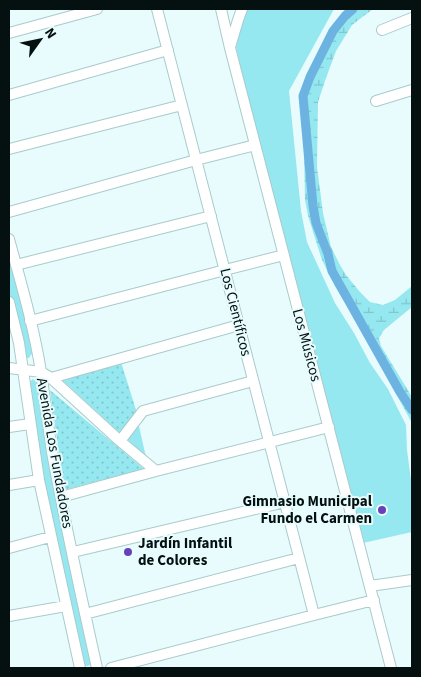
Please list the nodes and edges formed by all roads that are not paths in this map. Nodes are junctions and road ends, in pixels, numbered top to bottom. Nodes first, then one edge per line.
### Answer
1 (97, 9) edge
2 (157, 9) edge
3 (221, 9) edge
4 (242, 9) edge
5 (412, 18) edge
6 (382, 30) dead end
7 (9, 33) edge
8 (230, 48) junction
9 (168, 50) junction
10 (412, 90) edge
11 (9, 95) edge
12 (376, 101) dead end
13 (182, 105) junction
14 (255, 144) junction
15 (9, 149) edge
16 (196, 160) junction
17 (9, 212) edge
18 (211, 216) junction
19 (9, 239) edge
20 (284, 256) junction
21 (16, 266) junction
22 (225, 270) junction
23 (9, 302) edge
24 (30, 321) junction
25 (239, 325) junction
26 (9, 368) edge
27 (23, 369) junction
28 (41, 372) junction
29 (50, 378) junction
30 (254, 381) junction
31 (30, 424) junction
32 (9, 427) edge
33 (328, 427) junction
34 (120, 440) junction
35 (269, 442) junction
36 (156, 471) junction
37 (38, 480) junction
38 (9, 485) edge
39 (61, 497) junction
40 (285, 502) junction
41 (50, 537) junction
42 (9, 548) edge
43 (73, 552) junction
44 (299, 558) junction
45 (412, 580) edge
46 (370, 586) junction
47 (374, 600) junction
48 (66, 606) junction
49 (85, 614) junction
50 (314, 614) junction
51 (9, 616) edge
52 (80, 668) edge
53 (97, 668) edge
54 (111, 668) edge
55 (391, 668) edge

1 - 7 street
2 - 9 street, Los Científicos
3 - 8 street, Los Músicos
4 - 8 street
5 - 6 street
8 - 14 street, Los Músicos
9 - 11 street
9 - 13 street, Los Científicos
10 - 12 street
13 - 15 street
13 - 16 street, Los Científicos
14 - 16 street
14 - 20 street, Los Músicos
16 - 17 street
16 - 18 street, Los Científicos
18 - 21 street
18 - 22 street, Los Científicos
19 - 21 street, Avenida Los Fundadores
20 - 22 street
20 - 33 street, Los Músicos
21 - 24 street, Avenida Los Fundadores
22 - 24 street
22 - 25 street, Los Científicos
23 - 27 street, Avenida Los Fundadores
24 - 28 street, Avenida Los Fundadores
25 - 29 street
25 - 30 street, Los Científicos
26 - 27 street
27 - 28 street
27 - 31 street, Avenida Los Fundadores
28 - 29 street
28 - 39 street, Avenida Los Fundadores
29 - 34 street
30 - 34 street
30 - 35 street, Los Científicos
31 - 32 street
31 - 37 street, Avenida Los Fundadores
33 - 35 street
33 - 46 street, Los Músicos
34 - 36 street
35 - 36 street
35 - 40 street, Los Científicos
36 - 39 street
37 - 38 street
37 - 41 street, Avenida Los Fundadores
39 - 43 street, Avenida Los Fundadores
40 - 43 street
40 - 44 street, Los Científicos
41 - 42 street
41 - 48 street, Avenida Los Fundadores
43 - 49 street, Avenida Los Fundadores
44 - 49 street
44 - 50 street, Los Científicos
45 - 46 street
46 - 47 street, Los Músicos
47 - 50 street
47 - 55 street, Los Músicos
48 - 51 street
48 - 52 street, Avenida Los Fundadores
49 - 53 street, Avenida Los Fundadores
50 - 54 street

